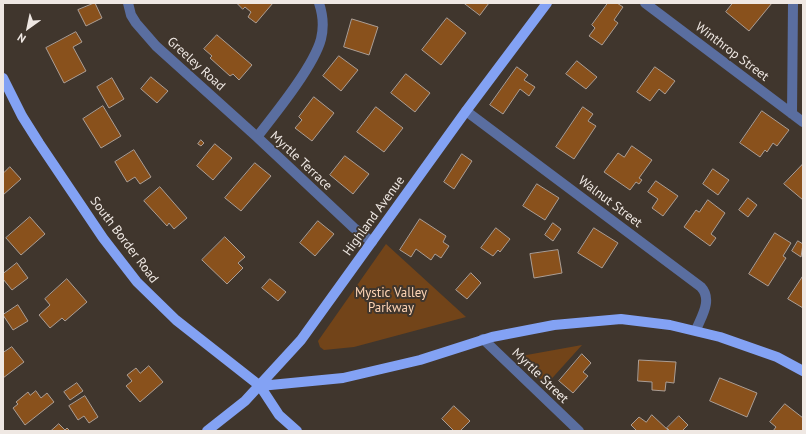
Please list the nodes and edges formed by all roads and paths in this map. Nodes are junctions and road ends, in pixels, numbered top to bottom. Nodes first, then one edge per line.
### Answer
1 (128, 3) edge
2 (318, 3) edge
3 (547, 3) edge
4 (645, 3) edge
5 (793, 3) edge
6 (3, 78) edge
7 (466, 111) junction
8 (792, 114) junction
9 (803, 122) edge
10 (257, 137) junction
11 (372, 242) junction
12 (696, 330) junction
13 (483, 339) junction
14 (803, 371) edge
15 (260, 386) junction
16 (207, 431) edge
17 (297, 431) edge
18 (579, 431) edge

1 - 10 street, Greeley Road
2 - 10 street, Myrtle Terrace
3 - 7 main road, Highland Avenue
4 - 8 street, Winthrop Street
5 - 8 street
6 - 15 main road, South Border Road
7 - 11 main road, Highland Avenue
7 - 12 street, Walnut Street
8 - 9 street, Winthrop Street
10 - 11 street, Myrtle Terrace
11 - 15 main road, Highland Avenue
12 - 13 main road
12 - 14 main road
13 - 15 main road
13 - 18 street, Myrtle Street
15 - 16 main road, Highland Avenue
15 - 17 main road, South Border Road

